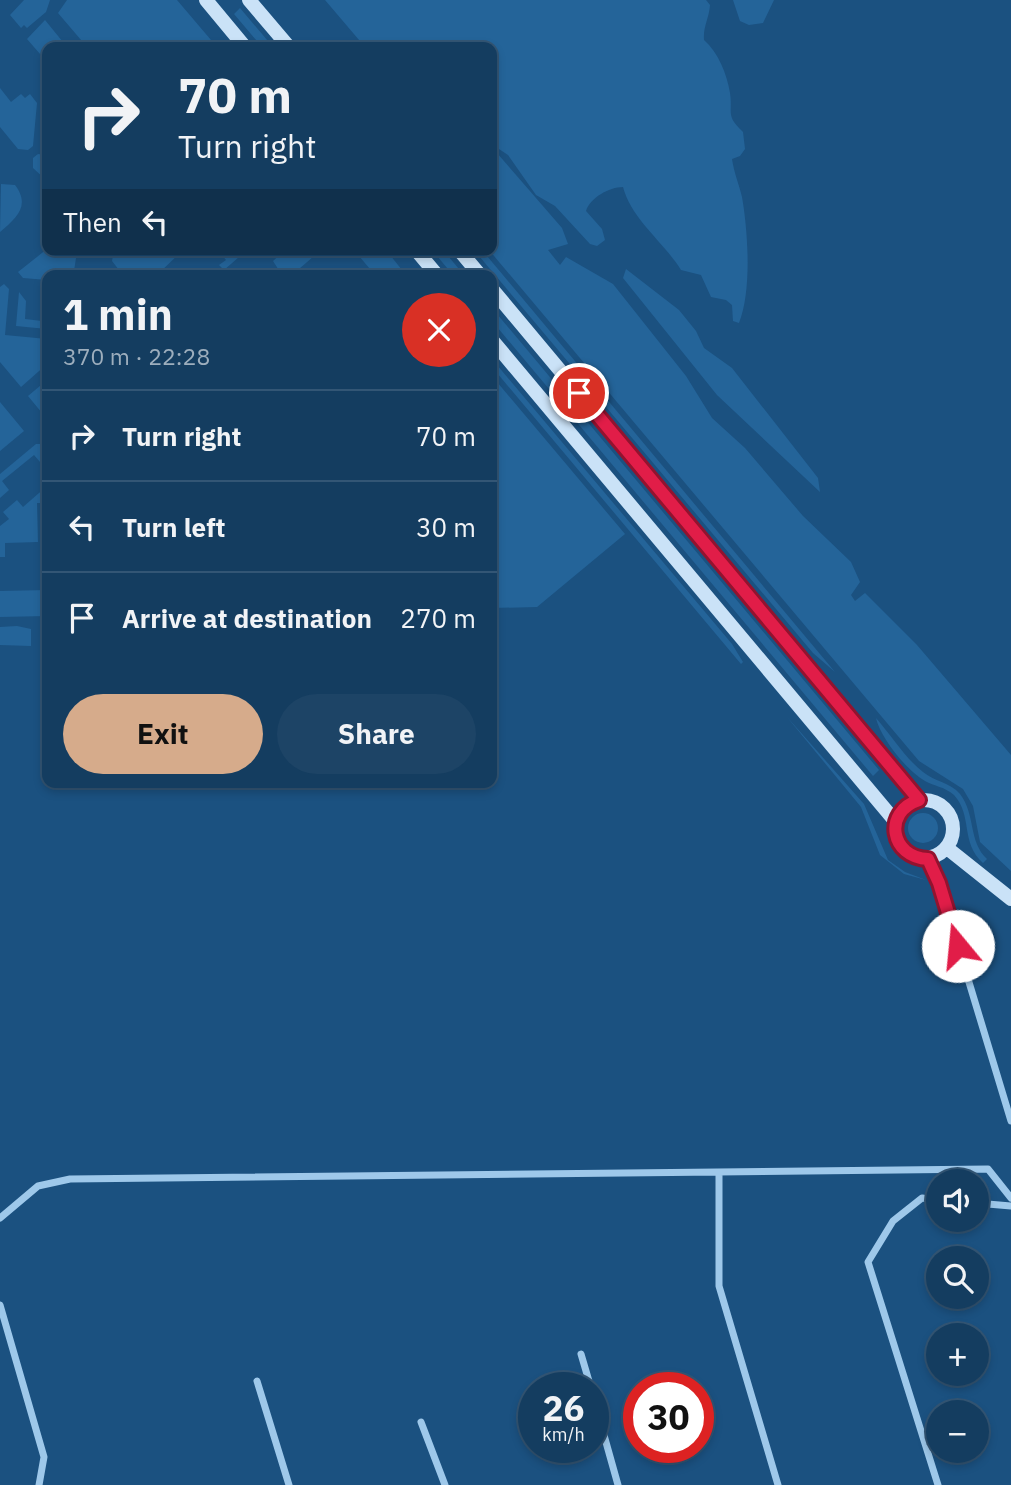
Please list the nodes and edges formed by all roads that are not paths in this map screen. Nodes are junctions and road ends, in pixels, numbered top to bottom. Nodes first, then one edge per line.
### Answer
1 (206, 0) edge
2 (249, 0) edge
3 (242, 42) edge
4 (285, 42) edge
5 (421, 256) edge
6 (464, 256) edge
7 (433, 270) edge
8 (476, 270) edge
9 (497, 295) edge
10 (497, 346) edge
11 (919, 800) junction
12 (895, 821) junction
13 (947, 848) junction
14 (928, 859) junction
15 (1011, 899) edge
16 (1011, 1121) edge
17 (719, 1172) junction
18 (926, 1198) edge
19 (1011, 1198) edge
20 (989, 1204) edge
21 (1011, 1206) edge
22 (0, 1218) edge
23 (0, 1305) edge
24 (582, 1354) dead end
25 (587, 1372) edge
26 (257, 1381) dead end
27 (421, 1422) dead end
28 (609, 1453) edge
29 (39, 1485) edge
30 (289, 1485) edge
31 (445, 1485) edge
32 (618, 1485) edge
33 (778, 1485) edge
34 (938, 1485) edge

1 - 3 main road
2 - 4 main road
5 - 7 main road
6 - 8 main road
9 - 11 main road
10 - 12 main road
11 - 12 main road
11 - 13 main road
12 - 14 main road
13 - 14 main road
13 - 15 main road
14 - 16 street
17 - 19 street
17 - 22 street
17 - 33 street
18 - 34 street
20 - 21 street
23 - 29 street
24 - 25 street
26 - 30 street
27 - 31 street
28 - 32 street

